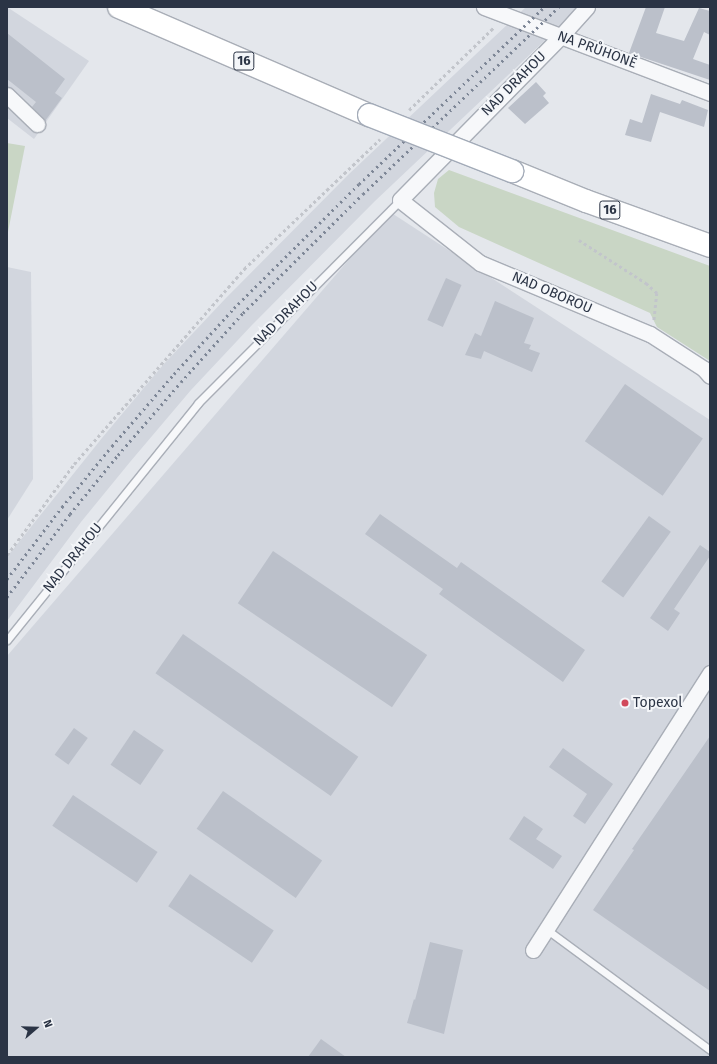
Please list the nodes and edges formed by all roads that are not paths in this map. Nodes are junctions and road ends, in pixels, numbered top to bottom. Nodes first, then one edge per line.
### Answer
1 (119, 7) edge
2 (587, 7) edge
3 (494, 10) edge
4 (560, 37) junction
5 (710, 93) edge
6 (7, 95) edge
7 (37, 124) dead end
8 (400, 200) junction
9 (710, 246) edge
10 (710, 376) edge
11 (7, 640) edge
12 (710, 673) edge
13 (546, 929) junction
14 (533, 950) dead end
15 (710, 1050) edge

1 - 9 main road, 16, bridge
2 - 4 street, NAD DRAHOU
3 - 4 street, NA PRŮHONĚ
4 - 5 street, NA PRŮHONĚ
4 - 8 street, NAD DRAHOU
6 - 7 street
8 - 10 street, NAD OBOROU
8 - 11 lane, NAD DRAHOU
12 - 13 street
13 - 14 street
13 - 15 lane

